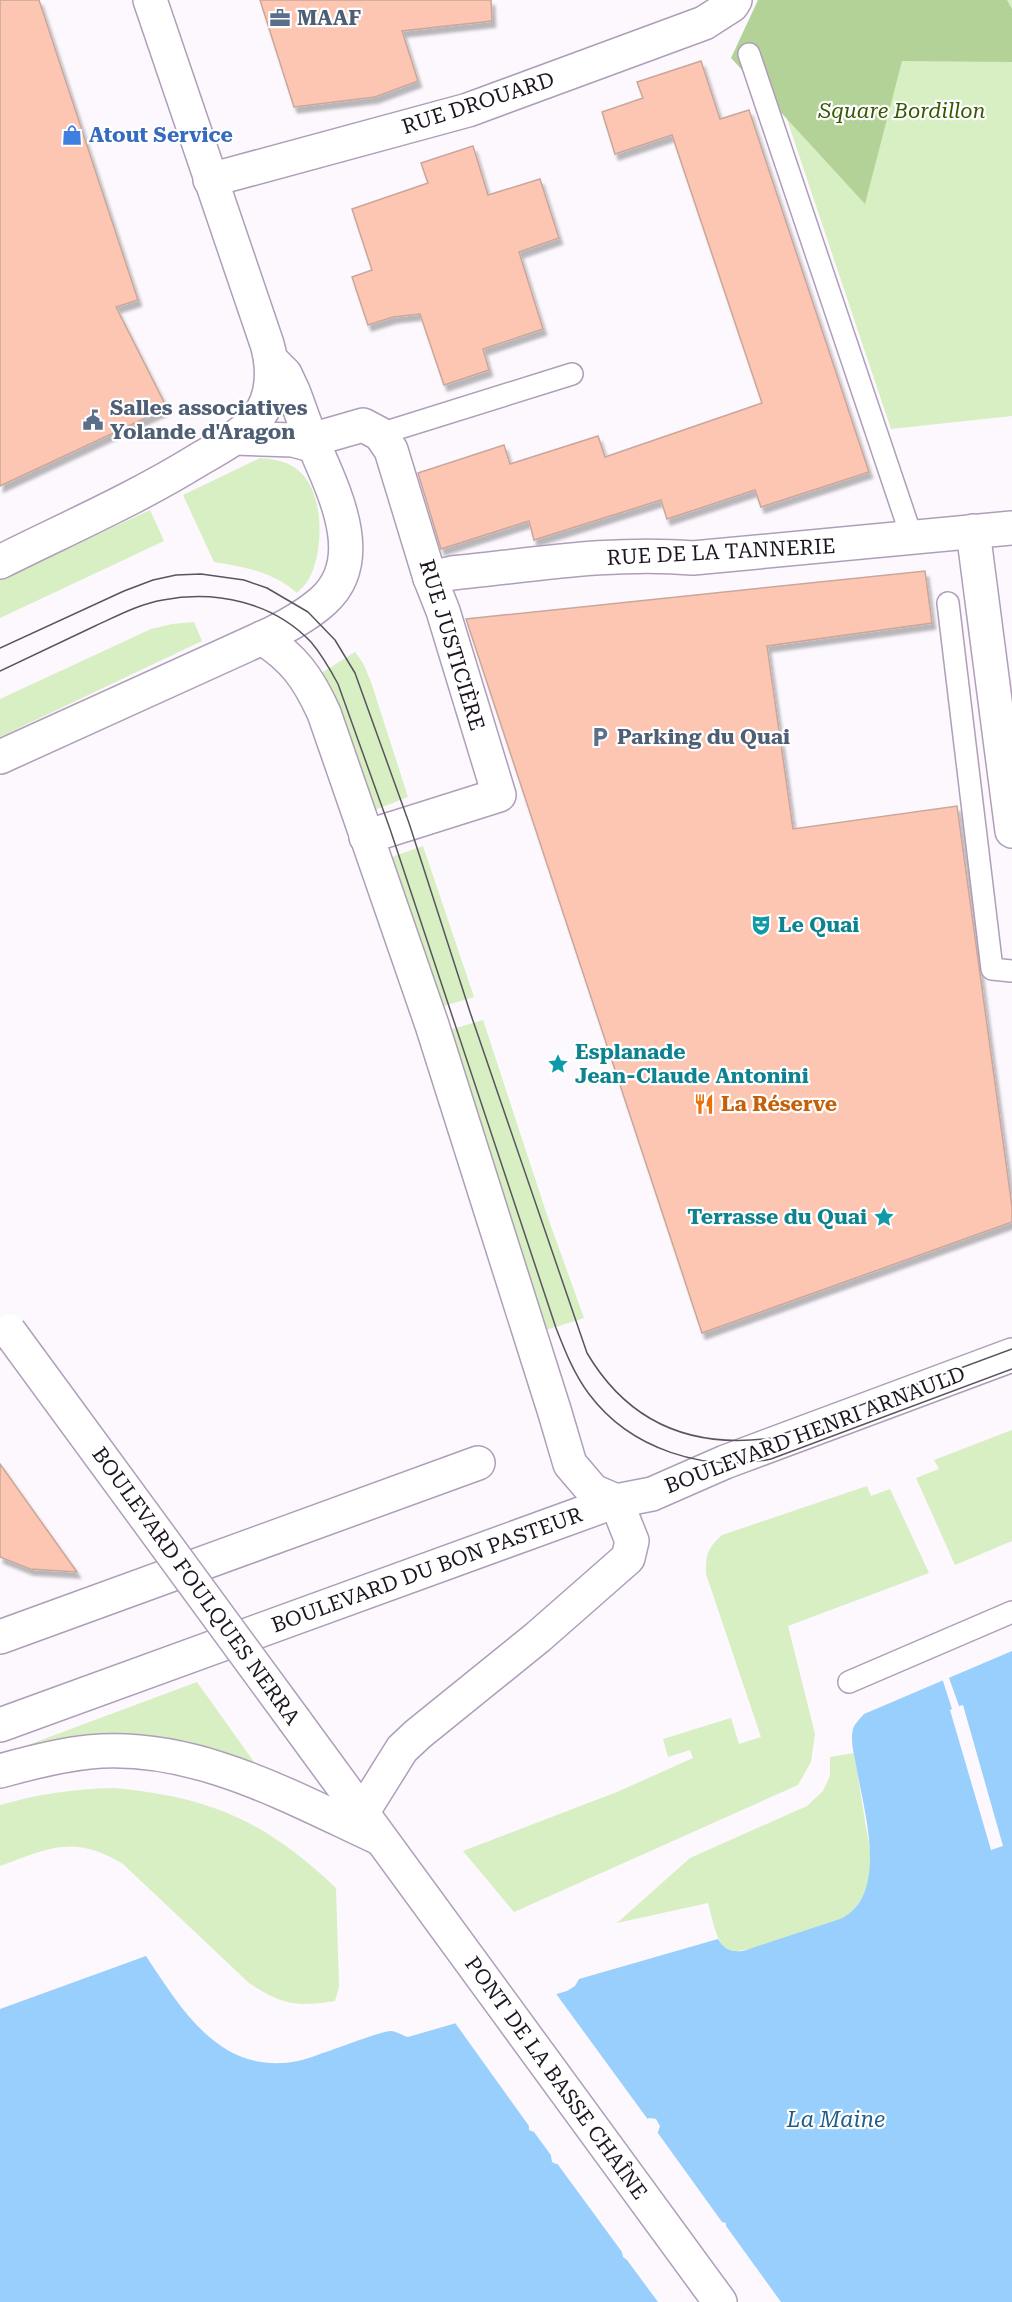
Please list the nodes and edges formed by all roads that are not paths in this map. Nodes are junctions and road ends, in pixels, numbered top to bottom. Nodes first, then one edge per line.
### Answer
1 (150, 0) edge
2 (735, 0) edge
3 (749, 54) dead end
4 (210, 180) junction
5 (272, 361) junction
6 (572, 374) dead end
7 (380, 434) junction
8 (235, 438) junction
9 (313, 443) junction
10 (1012, 528) edge
11 (973, 531) junction
12 (912, 538) junction
13 (0, 562) edge
14 (430, 578) junction
15 (948, 603) dead end
16 (273, 645) junction
17 (0, 757) edge
18 (1008, 772) edge
19 (1012, 831) edge
20 (366, 837) junction
21 (1012, 971) edge
22 (4, 1325) edge
23 (1012, 1355) edge
24 (478, 1463) dead end
25 (616, 1501) junction
26 (1012, 1612) edge
27 (0, 1637) edge
28 (849, 1682) dead end
29 (0, 1725) edge
30 (0, 1771) edge
31 (378, 1835) junction
32 (720, 2302) edge

1 - 4 street
2 - 4 street, RUE DROUARD
3 - 12 lane
4 - 5 street
5 - 8 street
5 - 9 street
6 - 7 lane
7 - 9 street
7 - 14 street, RUE JUSTICIÈRE
8 - 9 street
8 - 13 street
9 - 16 street
10 - 11 street, RUE DE LA TANNERIE
11 - 12 street, RUE DE LA TANNERIE
11 - 18 street
12 - 14 street, RUE DE LA TANNERIE
14 - 20 street, RUE JUSTICIÈRE
15 - 21 lane
16 - 17 street
16 - 20 street
18 - 19 street
20 - 25 street
22 - 31 street, BOULEVARD FOULQUES NERRA, bridge
23 - 25 street, BOULEVARD HENRI ARNAULD
24 - 27 street
25 - 29 street, BOULEVARD DU BON PASTEUR
25 - 31 street
26 - 28 lane
30 - 31 street
31 - 32 street, PONT DE LA BASSE CHAÎNE

